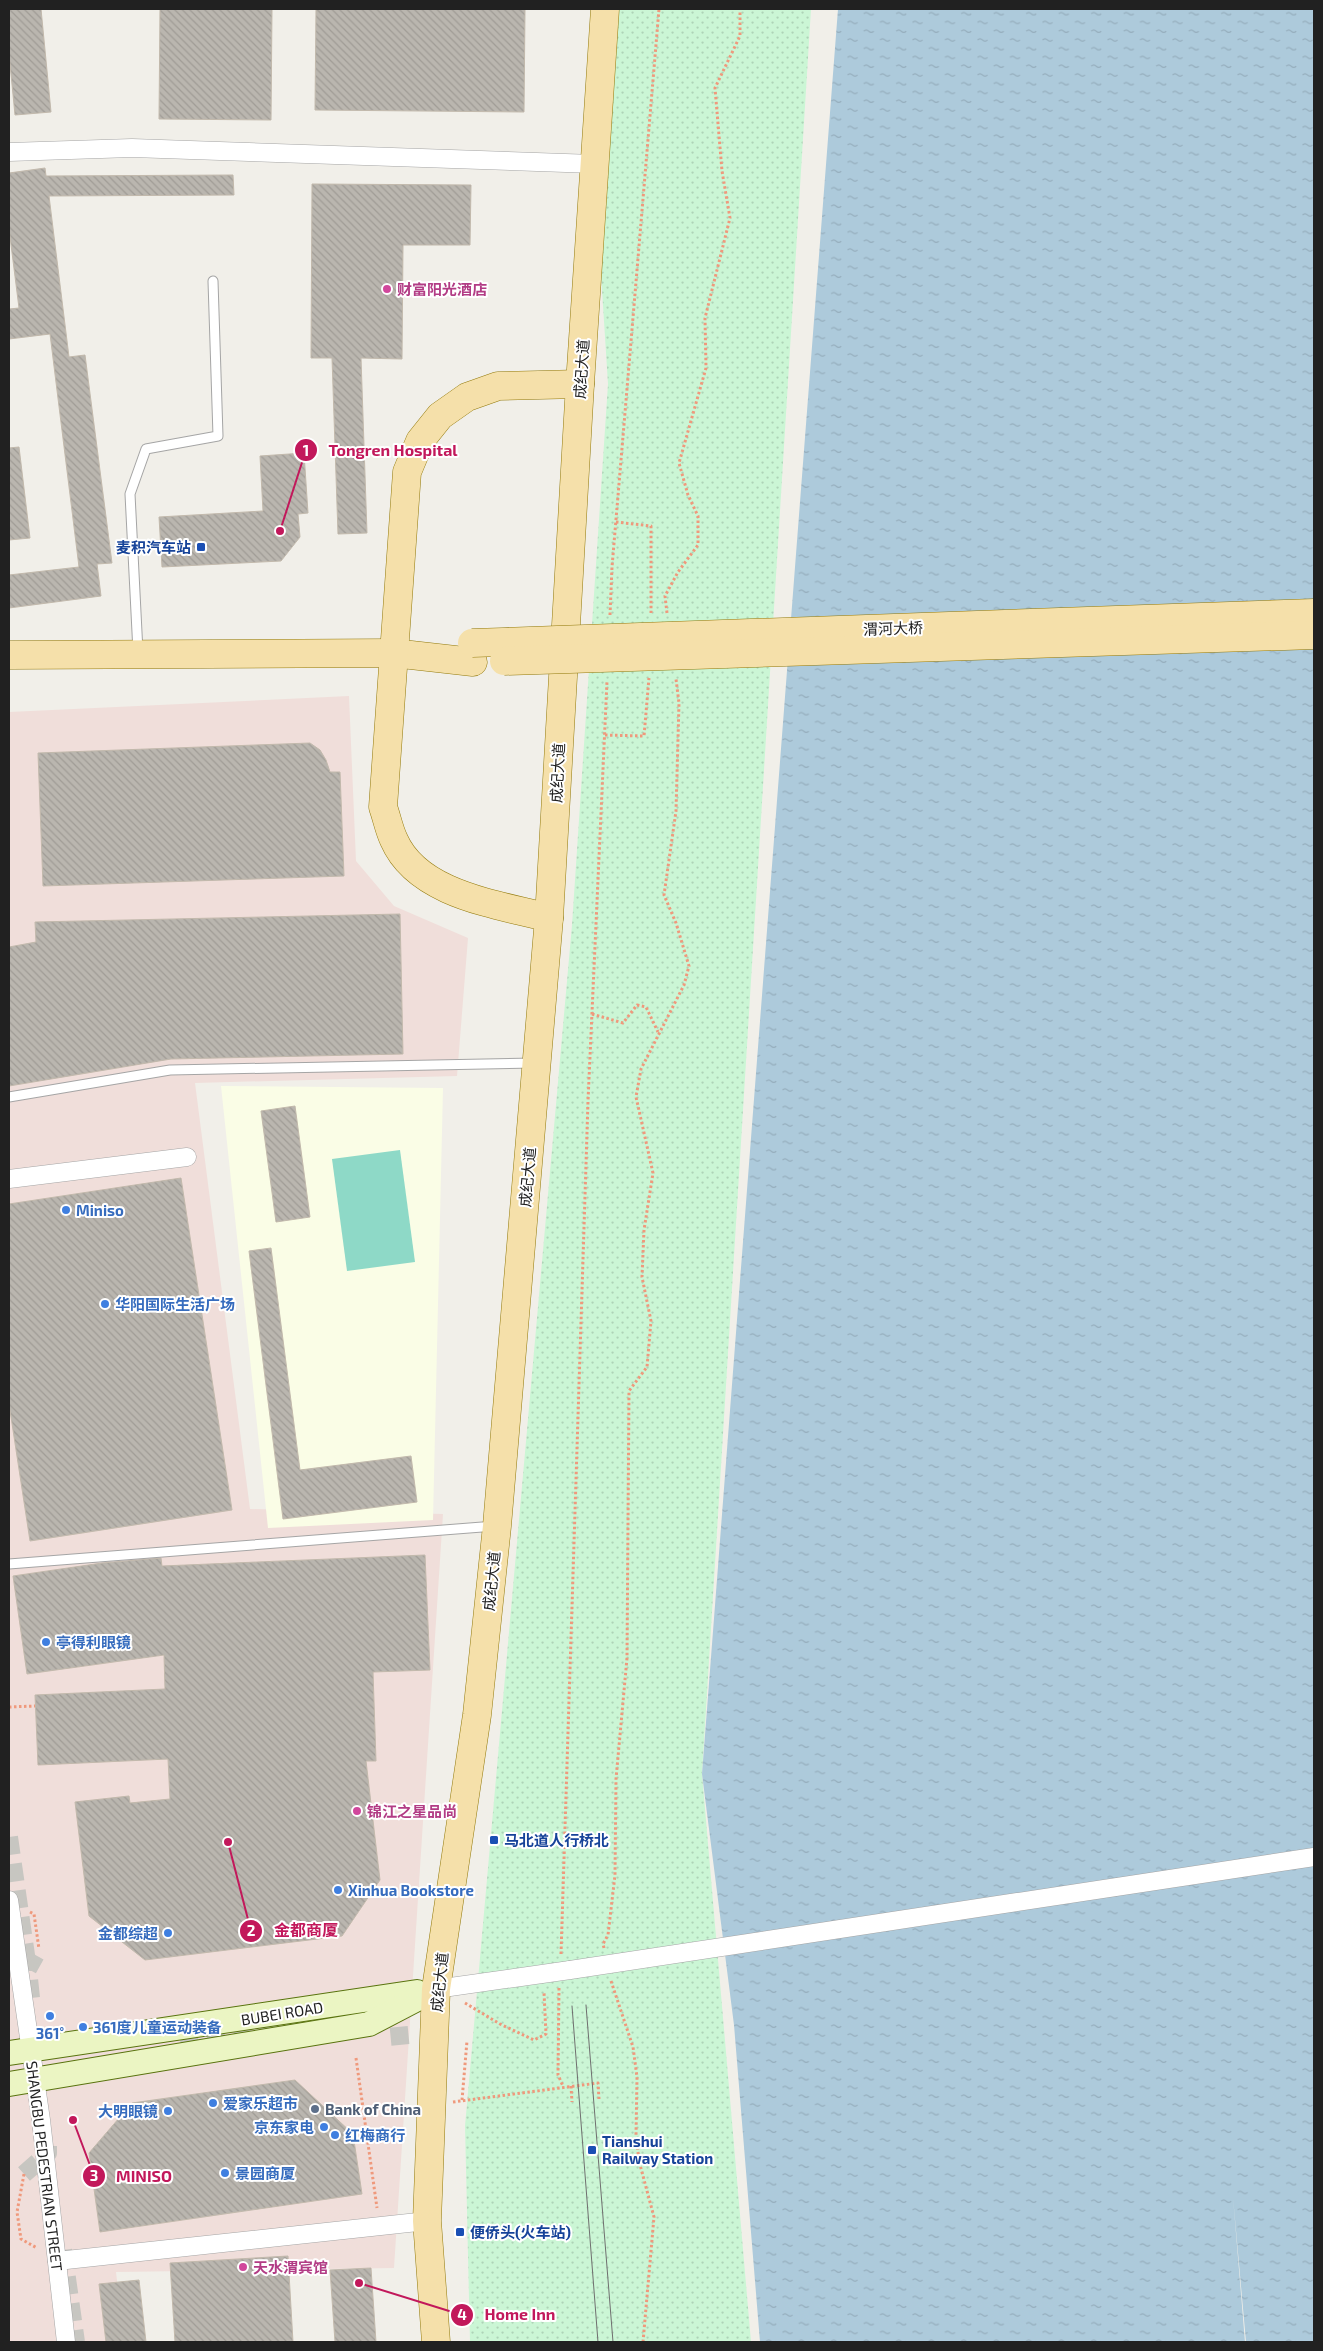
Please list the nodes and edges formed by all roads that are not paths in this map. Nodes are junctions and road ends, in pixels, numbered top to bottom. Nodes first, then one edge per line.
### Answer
1 (605, 9) edge
2 (9, 152) edge
3 (594, 164) junction
4 (213, 281) dead end
5 (580, 384) junction
6 (1314, 613) edge
7 (1314, 635) edge
8 (472, 652) junction
9 (393, 653) junction
10 (9, 655) edge
11 (139, 655) junction
12 (549, 918) junction
13 (536, 1062) junction
14 (9, 1097) edge
15 (187, 1157) dead end
16 (9, 1179) edge
17 (497, 1526) junction
18 (9, 1564) edge
19 (1314, 1857) edge
20 (9, 1900) edge
21 (436, 1989) junction
22 (20, 2051) edge
23 (35, 2080) junction
24 (9, 2084) edge
25 (427, 2221) junction
26 (57, 2261) junction
27 (66, 2342) edge
28 (436, 2342) edge

1 - 3 main road, 成纪大道
2 - 3 street
3 - 5 main road, 成纪大道
4 - 11 lane
5 - 9 main road
5 - 12 main road, 成纪大道
6 - 8 main road, 渭河大桥, bridge
7 - 8 main road, 渭河大桥, bridge
8 - 9 main road
9 - 11 main road
9 - 12 main road
10 - 11 main road
12 - 13 main road, 成纪大道
13 - 14 lane
13 - 17 main road, 成纪大道
15 - 16 street
17 - 18 lane
17 - 21 main road, 成纪大道
19 - 21 street, bridge
20 - 22 street, SHANGBU PEDESTRIAN STREET
21 - 22 main road, BUBEI ROAD
21 - 23 main road
21 - 25 main road, 成纪大道
22 - 23 street, SHANGBU PEDESTRIAN STREET
23 - 24 main road
23 - 26 street, SHANGBU PEDESTRIAN STREET
25 - 26 street
25 - 28 main road, 成纪大道
26 - 27 street, SHANGBU PEDESTRIAN STREET

